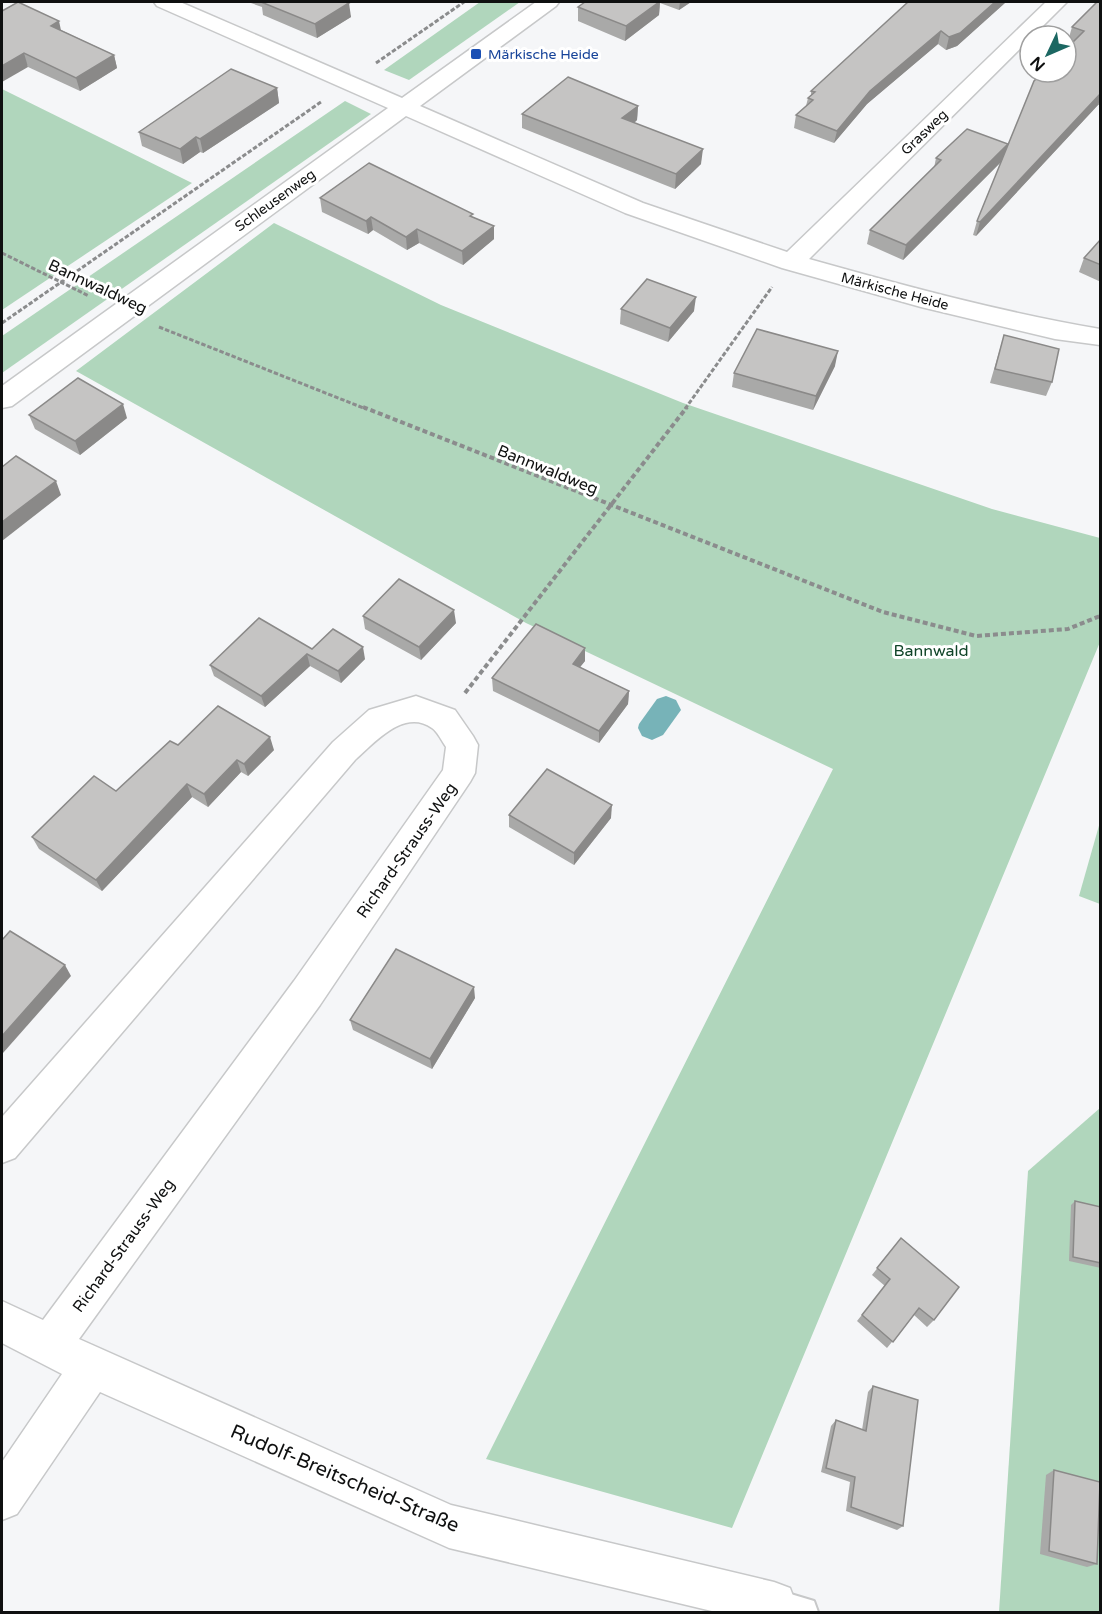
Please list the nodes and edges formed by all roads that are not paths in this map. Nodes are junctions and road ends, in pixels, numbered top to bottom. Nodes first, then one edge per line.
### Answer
1 (164, 2) edge
2 (549, 2) edge
3 (1058, 2) edge
4 (403, 107) junction
5 (791, 262) junction
6 (1101, 337) edge
7 (2, 399) edge
8 (2, 1145) edge
9 (2, 1321) edge
10 (49, 1346) junction
11 (92, 1367) junction
12 (2, 1499) edge
13 (782, 1610) edge

1 - 4 street, Märkische Heide
2 - 4 street, Schleusenweg
3 - 5 street, Grasweg
4 - 5 street, Märkische Heide
4 - 7 street, Schleusenweg
5 - 6 street, Märkische Heide
8 - 10 street, Richard-Strauss-Weg
9 - 10 street, Rudolf-Breitscheid-Straße
10 - 11 street, Rudolf-Breitscheid-Straße
11 - 12 street
11 - 13 street, Rudolf-Breitscheid-Straße

